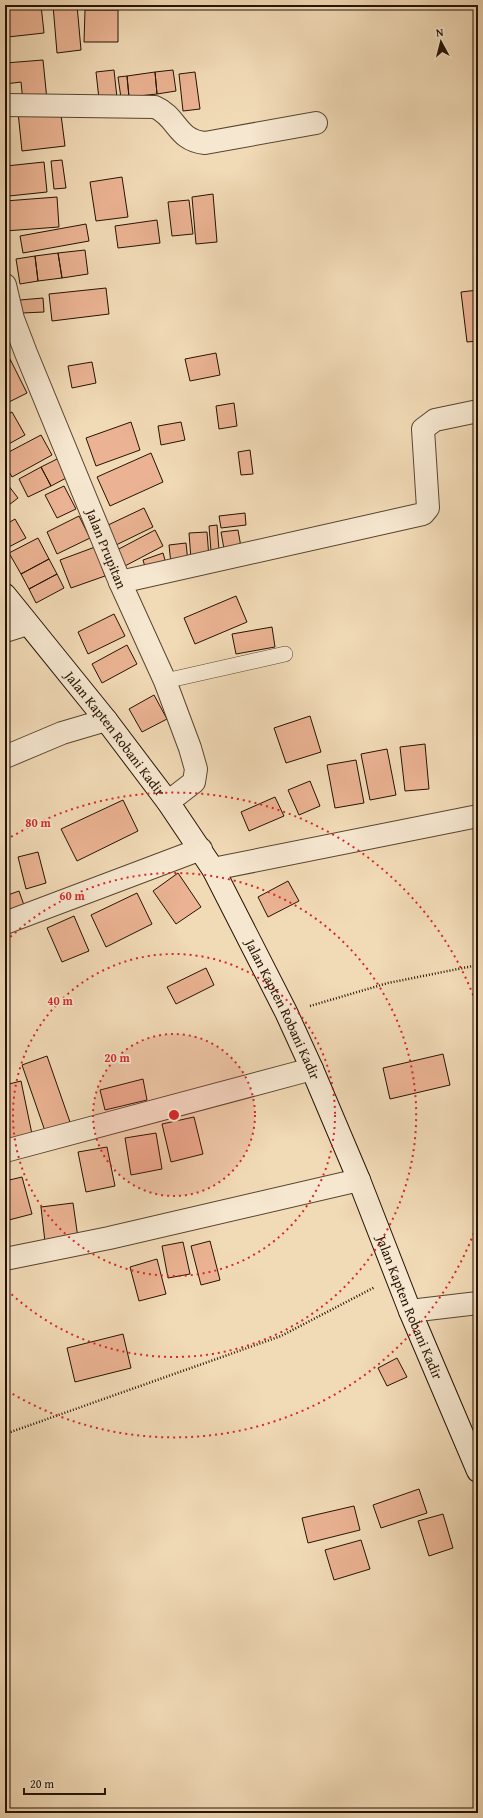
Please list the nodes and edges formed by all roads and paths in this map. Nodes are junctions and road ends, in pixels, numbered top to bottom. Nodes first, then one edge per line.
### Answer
1 (5, 106) edge
2 (316, 123) dead end
3 (5, 285) edge
4 (478, 411) edge
5 (120, 582) junction
6 (5, 595) edge
7 (27, 624) junction
8 (5, 631) edge
9 (285, 654) dead end
10 (165, 681) junction
11 (106, 720) junction
12 (5, 757) edge
13 (168, 802) junction
14 (478, 816) edge
15 (200, 849) junction
16 (212, 869) junction
17 (5, 923) edge
18 (478, 965) edge
19 (286, 1012) junction
20 (312, 1069) junction
21 (5, 1151) edge
22 (359, 1180) junction
23 (5, 1259) edge
24 (397, 1276) junction
25 (478, 1303) edge
26 (410, 1311) junction
27 (5, 1434) edge
28 (478, 1471) edge

1 - 2 street
3 - 5 street, Jalan Prupitan
4 - 5 street
5 - 10 street, Jalan Prupitan
6 - 7 street, Jalan Kapten Robani Kadir
7 - 8 street
7 - 11 street, Jalan Kapten Robani Kadir
9 - 10 lane
10 - 13 street, Jalan Prupitan
11 - 12 street
11 - 13 street, Jalan Kapten Robani Kadir
13 - 15 street, Jalan Kapten Robani Kadir
14 - 16 street
15 - 16 street, Jalan Kapten Robani Kadir
15 - 17 street
16 - 19 street, Jalan Kapten Robani Kadir
18 - 19 path
19 - 20 street, Jalan Kapten Robani Kadir
20 - 21 street
20 - 22 street, Jalan Kapten Robani Kadir
22 - 23 street
22 - 24 street, Jalan Kapten Robani Kadir
24 - 26 street, Jalan Kapten Robani Kadir
24 - 27 path
25 - 26 street
26 - 28 street, Jalan Kapten Robani Kadir

